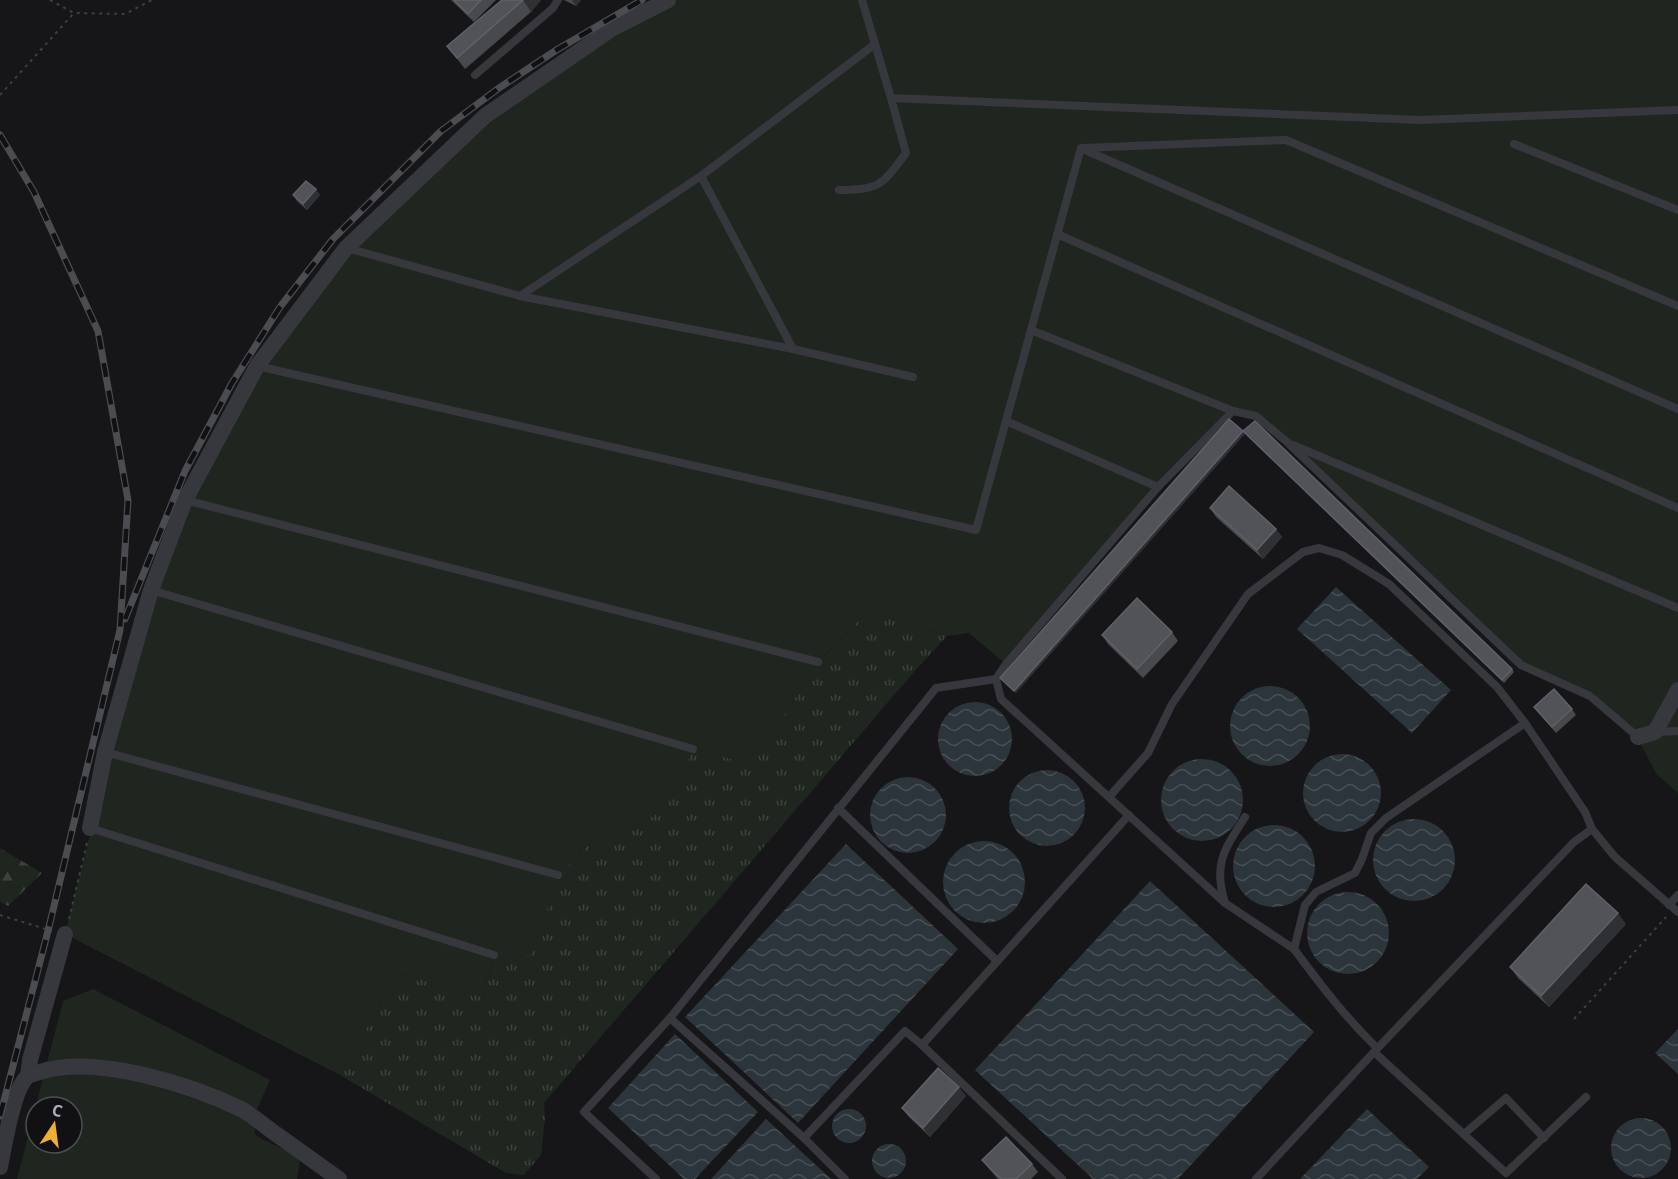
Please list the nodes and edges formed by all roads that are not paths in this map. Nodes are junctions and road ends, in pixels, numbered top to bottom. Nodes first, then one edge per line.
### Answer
1 (558, 0) edge
2 (668, 0) edge
3 (862, 0) edge
4 (875, 44) junction
5 (475, 75) dead end
6 (891, 98) junction
7 (1678, 110) edge
8 (1514, 144) dead end
9 (1081, 148) junction
10 (702, 176) junction
11 (839, 190) dead end
12 (1678, 210) edge
13 (1057, 234) junction
14 (346, 248) junction
15 (520, 296) junction
16 (1678, 306) edge
17 (1031, 330) junction
18 (792, 350) junction
19 (257, 366) junction
20 (913, 378) dead end
21 (1678, 409) edge
22 (1233, 411) junction
23 (1006, 421) junction
24 (1287, 442) junction
25 (1158, 487) junction
26 (185, 500) junction
27 (1678, 508) edge
28 (151, 590) junction
29 (1678, 608) edge
30 (818, 662) dead end
31 (996, 679) junction
32 (1678, 690) edge
33 (1525, 723) junction
34 (1678, 731) edge
35 (1655, 732) junction
36 (1638, 737) joint
37 (693, 749) dead end
38 (105, 752) junction
39 (1108, 797) junction
40 (838, 808) junction
41 (1129, 815) junction
42 (1245, 817) dead end
43 (90, 828) joint
44 (1592, 829) junction
45 (558, 875) dead end
46 (1678, 895) edge
47 (1225, 903) junction
48 (1674, 909) edge
49 (65, 934) road end
50 (1294, 949) junction
51 (494, 955) dead end
52 (997, 961) junction
53 (670, 1018) junction
54 (922, 1044) junction
55 (1376, 1050) junction
56 (28, 1076) junction
57 (1587, 1097) dead end
58 (1464, 1134) junction
59 (804, 1138) junction
60 (1544, 1138) junction
61 (0, 1167) edge
62 (1509, 1176) edge
63 (339, 1179) edge
64 (656, 1179) edge
65 (845, 1179) edge
66 (1062, 1179) edge
67 (1256, 1179) edge

1 - 5 lane
2 - 14 street
3 - 4 lane
4 - 6 lane
4 - 10 lane
6 - 7 lane
6 - 11 lane
8 - 12 lane
9 - 13 lane
9 - 16 lane
9 - 21 lane
10 - 15 lane
10 - 18 lane
13 - 17 lane
13 - 27 lane
14 - 15 lane
14 - 19 street
15 - 18 lane
17 - 22 lane
17 - 23 lane
18 - 20 lane
19 - 23 lane
19 - 26 street
22 - 24 lane
22 - 25 lane
23 - 25 lane
24 - 29 lane
24 - 36 lane
25 - 31 lane
26 - 28 street
26 - 30 lane
28 - 37 lane
28 - 38 street
31 - 39 lane
31 - 40 lane
32 - 35 street
33 - 39 lane
33 - 44 lane
33 - 50 lane
34 - 35 lane
35 - 36 street
38 - 43 street
38 - 45 lane
39 - 41 lane
40 - 52 lane
40 - 53 lane
41 - 47 lane
41 - 52 lane
42 - 47 lane
43 - 51 lane
44 - 48 lane
44 - 55 lane
46 - 48 lane
47 - 50 lane
49 - 56 street
50 - 55 lane
52 - 54 lane
53 - 59 lane
53 - 64 lane
54 - 59 lane
54 - 66 lane
55 - 58 lane
55 - 67 lane
56 - 61 street
56 - 63 street
57 - 60 lane
58 - 60 lane
58 - 62 lane
59 - 65 lane
60 - 62 lane

